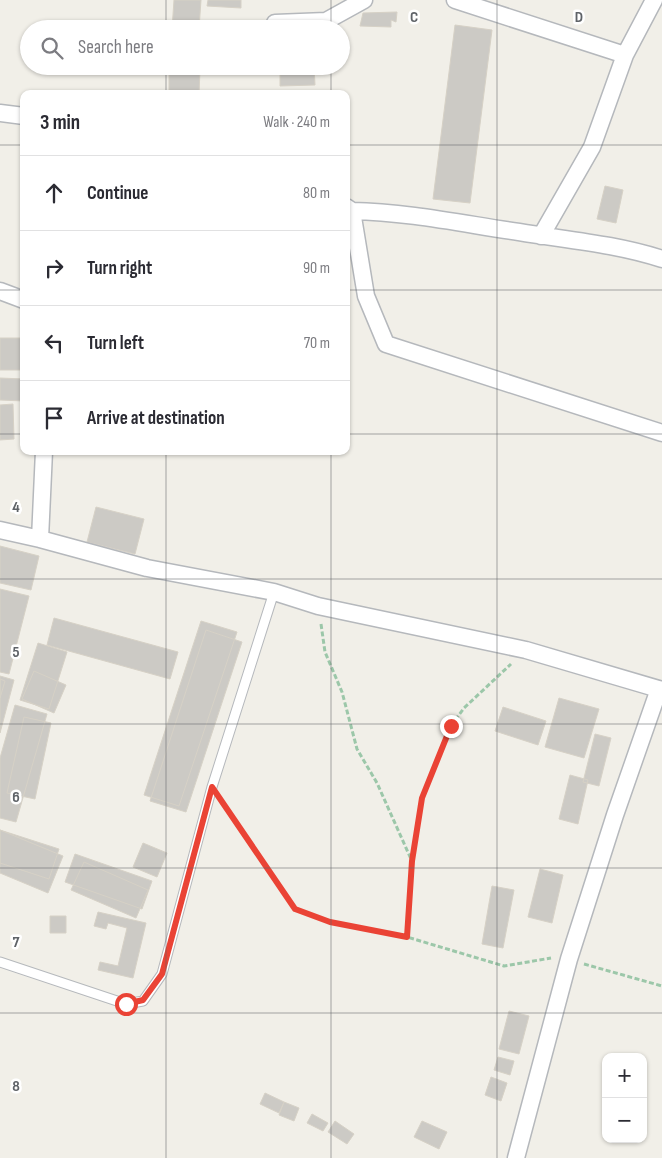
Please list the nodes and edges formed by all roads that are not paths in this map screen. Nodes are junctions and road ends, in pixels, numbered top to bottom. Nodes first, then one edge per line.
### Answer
1 (364, 0) edge
2 (454, 0) edge
3 (654, 0) edge
4 (328, 20) edge
5 (625, 55) junction
6 (0, 113) edge
7 (20, 116) edge
8 (350, 209) edge
9 (350, 214) edge
10 (541, 236) junction
11 (662, 259) edge
12 (0, 291) edge
13 (20, 298) edge
14 (662, 433) edge
15 (44, 455) edge
16 (0, 530) edge
17 (40, 539) junction
18 (274, 592) junction
19 (661, 689) edge
20 (0, 962) edge
21 (516, 1158) edge

1 - 4 street
2 - 5 street
3 - 5 street
5 - 10 street
6 - 7 street
8 - 10 street
9 - 14 street
10 - 11 street
12 - 13 street
15 - 17 street
16 - 17 street
17 - 18 street
18 - 19 street
18 - 20 lane
19 - 21 street

